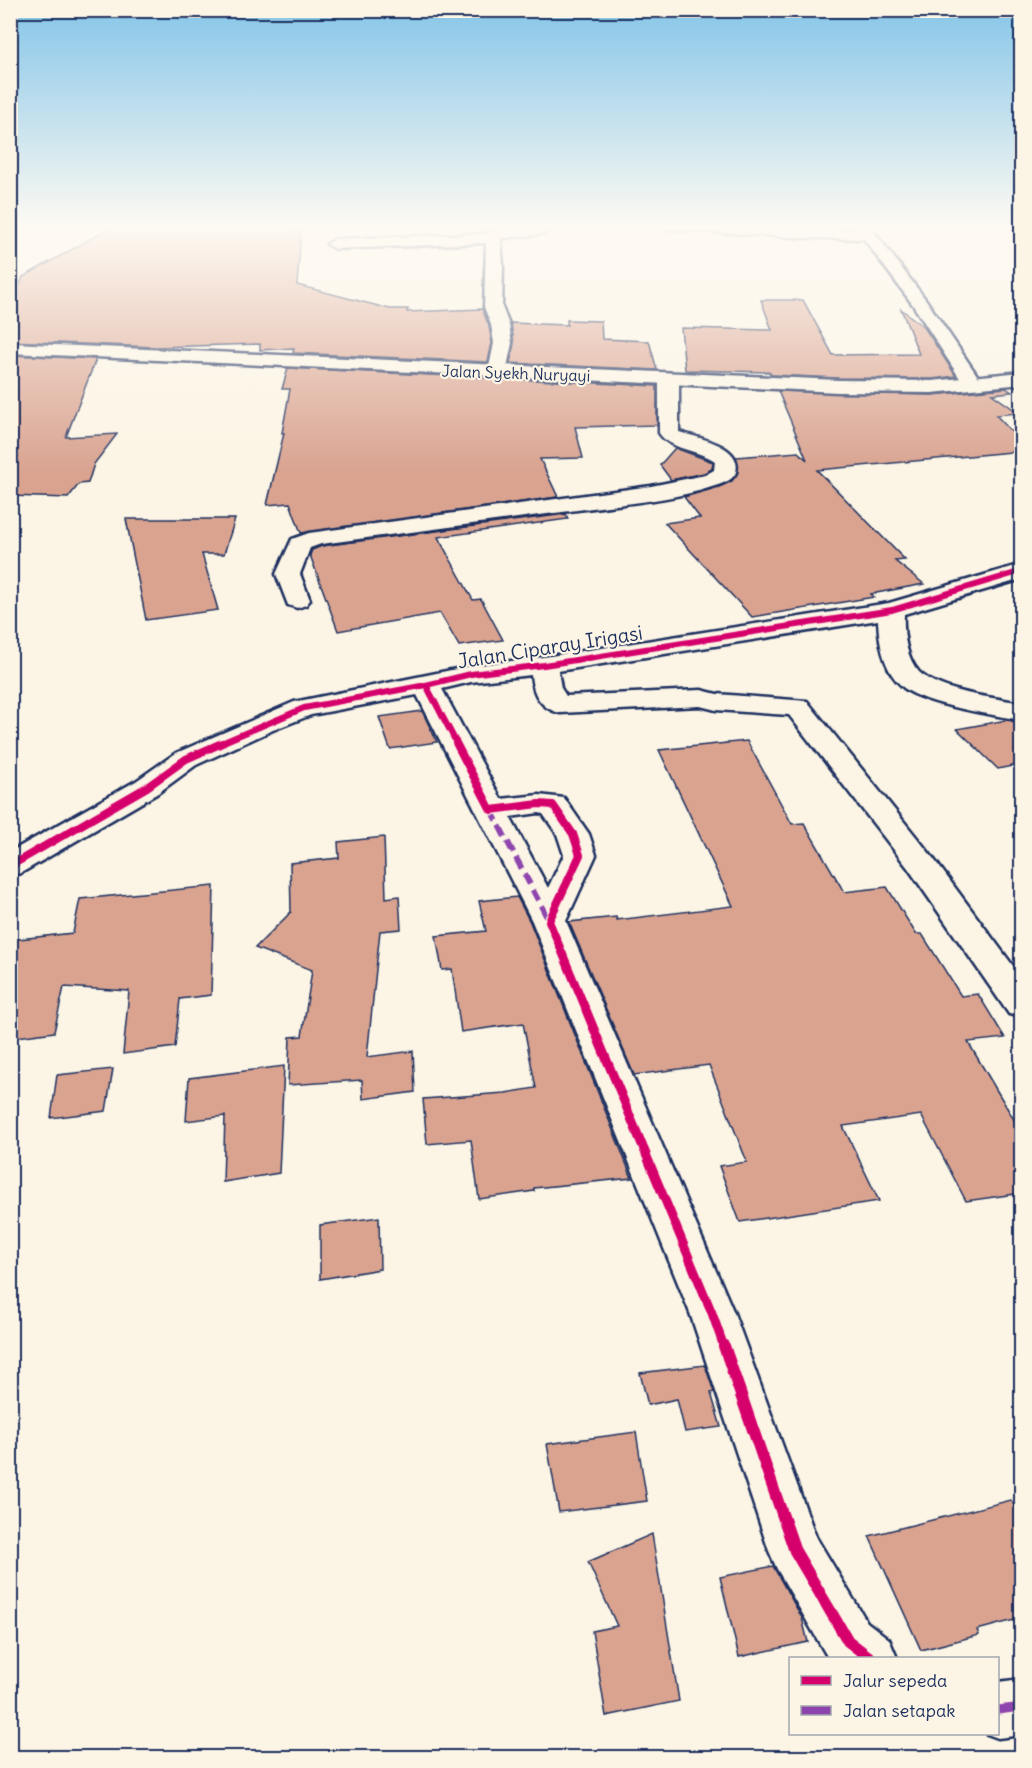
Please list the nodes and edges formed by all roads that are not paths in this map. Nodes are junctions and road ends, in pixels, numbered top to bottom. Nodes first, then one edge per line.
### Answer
1 (493, 308) edge
2 (924, 308) edge
3 (10, 348) edge
4 (497, 372) junction
5 (1022, 378) edge
6 (669, 379) junction
7 (973, 384) junction
8 (1022, 571) edge
9 (297, 600) dead end
10 (892, 624) junction
11 (544, 665) junction
12 (426, 685) junction
13 (1022, 712) edge
14 (491, 810) junction
15 (10, 866) edge
16 (549, 921) junction
17 (1022, 1005) edge
18 (868, 1657) edge
19 (1022, 1707) edge
20 (999, 1710) edge

1 - 4 street
2 - 7 street
3 - 4 street, Jalan Syekh Nuryayi
4 - 6 street, Jalan Syekh Nuryayi
5 - 7 street, Jalan Syekh Nuryayi
6 - 7 street, Jalan Syekh Nuryayi
6 - 9 street
8 - 10 street, Jalan Ciparay Irigasi
10 - 11 street, Jalan Ciparay Irigasi
10 - 13 street
11 - 12 street, Jalan Ciparay Irigasi
11 - 17 street
12 - 14 street
12 - 15 street, Jalan Ciparay Irigasi
14 - 16 street
14 - 16 street
16 - 18 street
19 - 20 street

